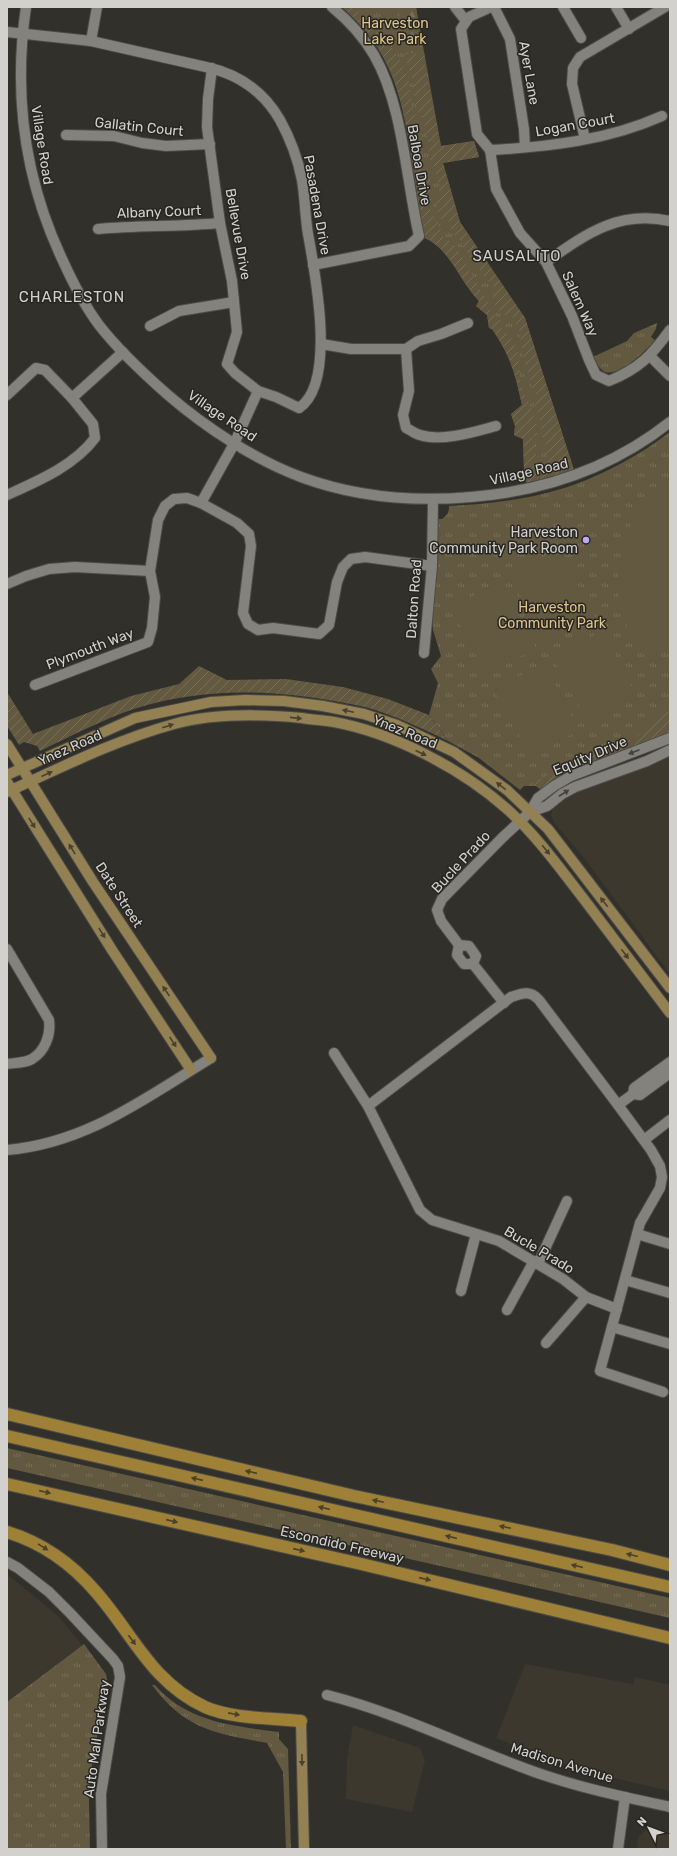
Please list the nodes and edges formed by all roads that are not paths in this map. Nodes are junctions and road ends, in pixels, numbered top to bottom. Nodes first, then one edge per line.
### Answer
1 (26, 7) edge
2 (97, 7) edge
3 (332, 7) edge
4 (455, 7) edge
5 (491, 7) edge
6 (494, 7) edge
7 (564, 7) edge
8 (616, 7) edge
9 (665, 7) edge
10 (466, 21) junction
11 (629, 29) junction
12 (7, 32) edge
13 (22, 33) junction
14 (581, 38) dead end
15 (91, 41) junction
16 (212, 68) junction
17 (662, 116) dead end
18 (66, 136) dead end
19 (584, 140) junction
20 (210, 144) junction
21 (525, 147) junction
22 (490, 150) junction
23 (670, 221) edge
24 (220, 223) junction
25 (98, 229) dead end
26 (546, 262) junction
27 (313, 265) junction
28 (234, 302) junction
29 (468, 323) dead end
30 (150, 326) dead end
31 (670, 330) edge
32 (321, 344) junction
33 (406, 349) junction
34 (123, 352) junction
35 (650, 356) junction
36 (670, 376) edge
37 (258, 391) junction
38 (7, 395) edge
39 (72, 398) junction
40 (670, 422) edge
41 (496, 426) dead end
42 (234, 444) junction
43 (7, 495) edge
44 (433, 500) junction
45 (201, 503) junction
46 (432, 566) junction
47 (150, 571) junction
48 (7, 584) edge
49 (424, 653) dead end
50 (35, 685) dead end
51 (670, 738) edge
52 (7, 744) edge
53 (670, 750) edge
54 (22, 768) junction
55 (7, 775) edge
56 (30, 782) junction
57 (8, 788) edge
58 (530, 812) junction
59 (520, 822) junction
60 (7, 949) edge
61 (670, 988) edge
62 (504, 1003) junction
63 (670, 1013) edge
64 (334, 1053) dead end
65 (211, 1058) joint
66 (670, 1062) edge
67 (7, 1064) edge
68 (191, 1070) junction
69 (663, 1074) edge
70 (368, 1106) junction
71 (618, 1106) junction
72 (670, 1120) edge
73 (644, 1140) junction
74 (7, 1150) edge
75 (666, 1176) edge
76 (567, 1201) dead end
77 (476, 1234) junction
78 (637, 1234) junction
79 (670, 1244) edge
80 (536, 1262) junction
81 (625, 1280) junction
82 (461, 1291) dead end
83 (670, 1293) edge
84 (586, 1297) junction
85 (617, 1309) junction
86 (507, 1310) dead end
87 (612, 1327) junction
88 (546, 1343) dead end
89 (670, 1344) edge
90 (663, 1392) dead end
91 (7, 1414) edge
92 (7, 1436) edge
93 (7, 1484) edge
94 (7, 1532) edge
95 (7, 1562) edge
96 (670, 1565) edge
97 (670, 1587) edge
98 (668, 1638) edge
99 (326, 1695) dead end
100 (301, 1721) joint
101 (625, 1797) junction
102 (670, 1807) edge
103 (102, 1849) edge
104 (304, 1849) edge
105 (618, 1849) edge

1 - 13 street, Village Road
2 - 15 street
3 - 27 street, Balboa Drive
4 - 10 street
5 - 10 street
6 - 21 street, Ayer Lane
7 - 14 street
8 - 11 street
9 - 11 street
10 - 22 street
11 - 19 street
12 - 13 street, Pasadena Drive
13 - 15 street, Pasadena Drive
13 - 34 street, Village Road
15 - 16 street, Pasadena Drive
16 - 20 street, Bellevue Drive
16 - 27 street, Pasadena Drive
17 - 19 street, Logan Court
18 - 20 street, Gallatin Court
19 - 21 street, Logan Court
20 - 24 street, Bellevue Drive
21 - 22 street, Logan Court
22 - 26 street, Salem Way
23 - 26 street
24 - 25 street, Albany Court
24 - 28 street, Bellevue Drive
26 - 35 street, Salem Way
27 - 32 street, Pasadena Drive
28 - 30 street
28 - 37 street, Bellevue Drive
29 - 33 street
31 - 35 street
32 - 33 street
32 - 37 street, Pasadena Drive
33 - 41 street
34 - 39 street
34 - 42 street, Village Road
35 - 36 street
37 - 42 street
38 - 39 street
39 - 43 street
40 - 44 street, Village Road
42 - 44 street, Village Road
42 - 45 street
44 - 46 street, Dalton Road
45 - 46 street
45 - 47 street, Plymouth Way
46 - 49 street, Dalton Road
47 - 48 street
47 - 50 street, Plymouth Way
51 -> 58 street, Equity Drive
52 - 54 main road, Date Street
58 -> 53 street, Equity Drive
54 - 55 main road, Ynez Road
54 - 56 main road, Date Street
58 -> 54 main road, Ynez Road
56 - 57 main road, Ynez Road
56 -> 59 main road, Ynez Road
65 -> 56 main road, Date Street
57 -> 68 main road
58 - 59 street, Equity Drive
61 -> 58 main road, Ynez Road
59 - 62 street, Bucle Prado
59 -> 63 main road, Ynez Road
60 - 67 street
62 - 70 street
62 - 71 street
64 - 70 street, Bucle Prado
65 - 68 street
66 - 69 street
68 - 74 street
69 - 71 street
70 - 77 street, Bucle Prado
71 - 73 street
72 - 73 street
73 - 75 street
75 - 78 street
76 - 80 street
77 - 80 street, Bucle Prado
77 - 82 street
78 - 79 street
78 - 81 street
80 - 84 street, Bucle Prado
80 - 86 street
81 - 83 street
81 - 85 street
84 - 85 street, Bucle Prado
84 - 88 street
85 - 87 street
87 - 89 street
87 - 90 street
96 -> 91 highway
97 -> 92 highway
93 -> 98 highway, Escondido Freeway
94 -> 100 highway
95 - 103 street, Auto Mall Parkway
99 - 101 street, Madison Avenue
100 -> 104 main road
101 - 102 street, Madison Avenue
101 - 105 street

